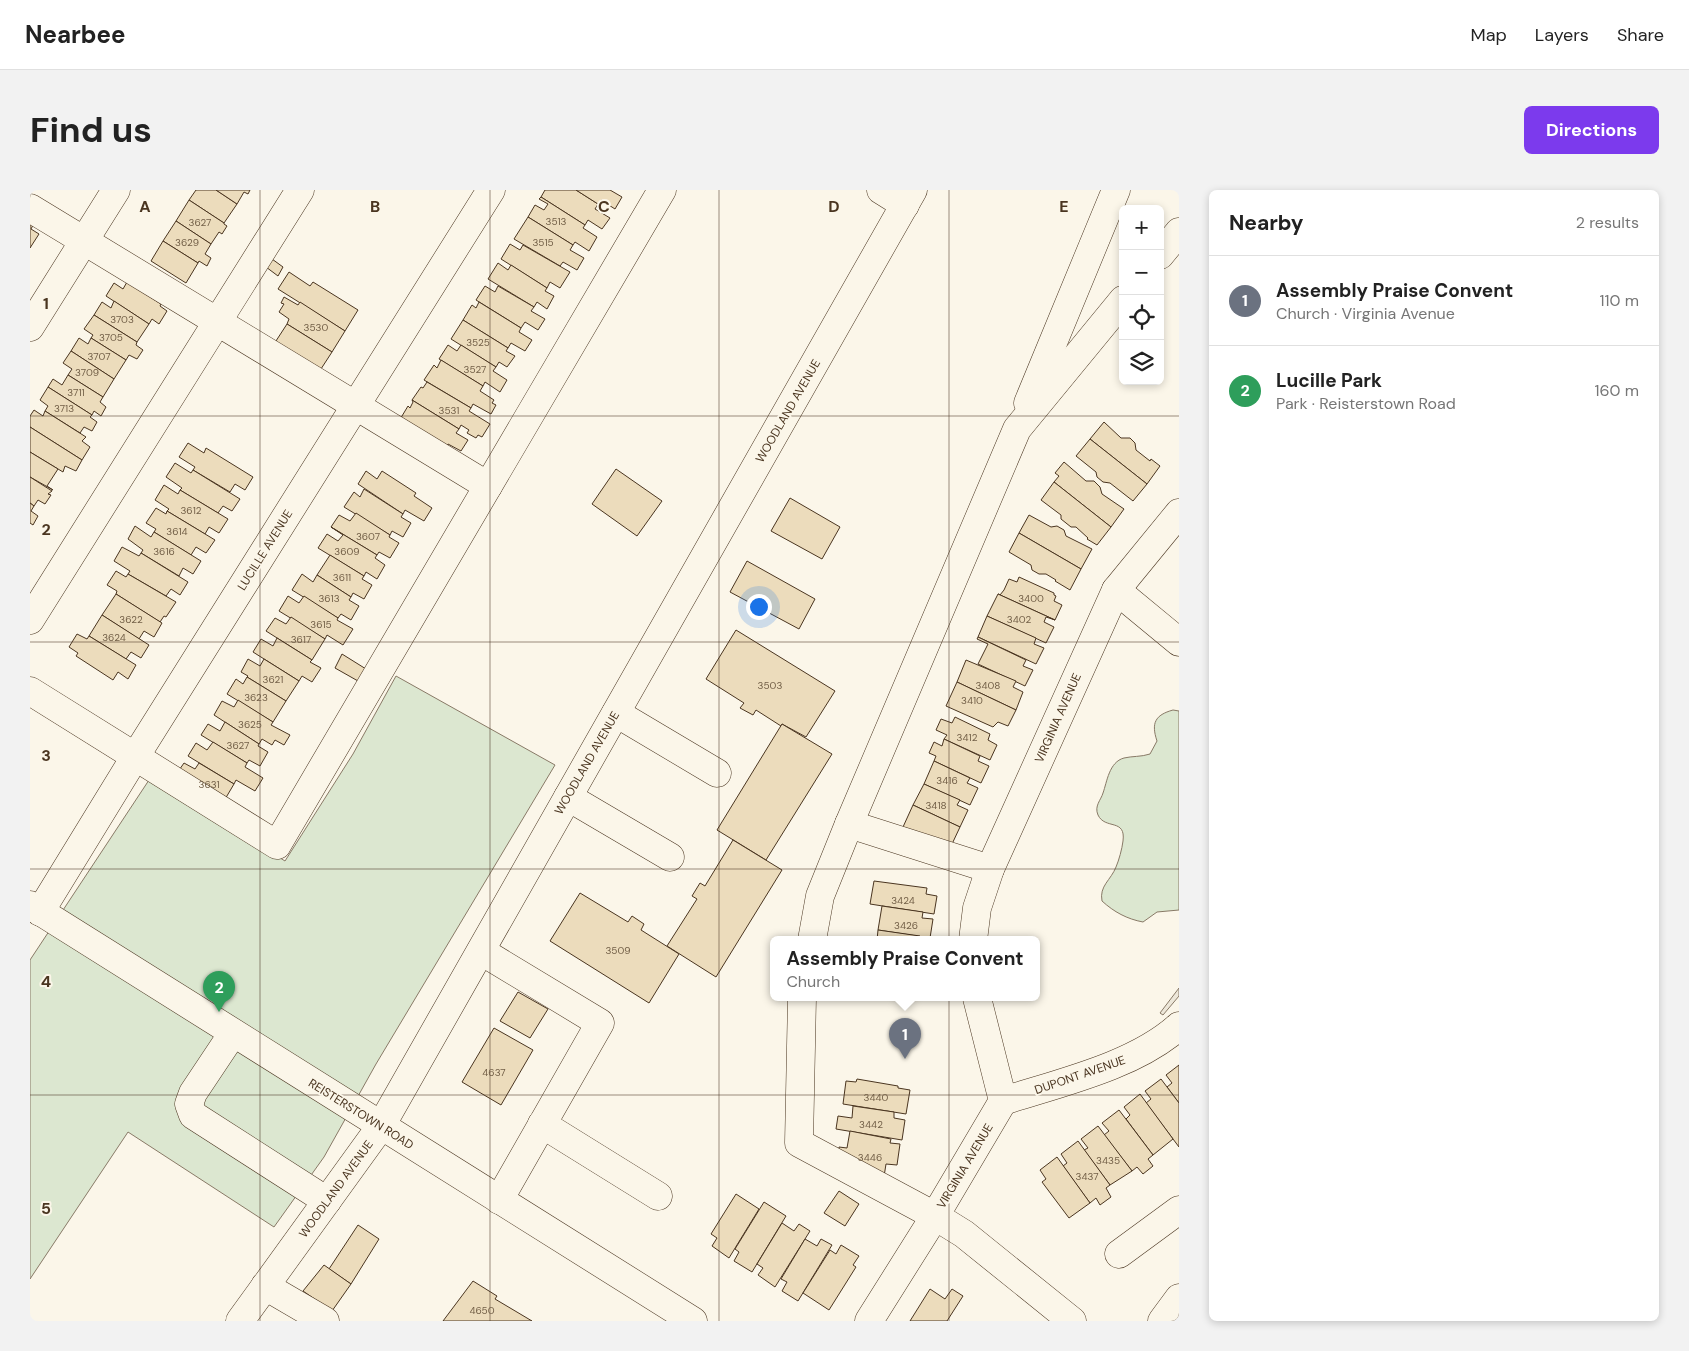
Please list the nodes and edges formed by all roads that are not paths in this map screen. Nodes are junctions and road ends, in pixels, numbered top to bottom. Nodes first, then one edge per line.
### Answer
1 (116, 190) edge
2 (300, 190) edge
3 (491, 190) edge
4 (662, 190) edge
5 (881, 190) edge
6 (1116, 190) edge
7 (909, 197) edge
8 (30, 208) edge
9 (1179, 232) edge
10 (84, 240) junction
11 (1164, 250) edge
12 (1119, 305) edge
13 (219, 321) junction
14 (30, 327) edge
15 (355, 407) junction
16 (1017, 430) junction
17 (488, 486) junction
18 (1179, 512) edge
19 (1116, 590) junction
20 (30, 620) edge
21 (1179, 642) edge
22 (30, 691) edge
23 (616, 713) junction
24 (135, 757) junction
25 (717, 773) dead end
26 (568, 797) junction
27 (849, 824) junction
28 (670, 857) dead end
29 (990, 869) junction
30 (35, 908) edge
31 (813, 936) edge
32 (974, 936) edge
33 (481, 951) junction
34 (802, 1001) edge
35 (978, 1001) edge
36 (1179, 1026) edge
37 (232, 1033) junction
38 (1003, 1101) junction
39 (542, 1124) junction
40 (381, 1126) junction
41 (658, 1196) dead end
42 (499, 1200) junction
43 (327, 1201) junction
44 (1179, 1210) edge
45 (935, 1216) junction
46 (1119, 1254) dead end
47 (265, 1286) junction
48 (1179, 1298) edge
49 (240, 1321) edge
50 (325, 1321) edge
51 (693, 1321) edge
52 (869, 1321) edge
53 (1072, 1321) edge
54 (1162, 1321) edge

1 - 10 street
2 - 13 street
3 - 15 street, LUCILLE AVENUE
4 - 17 street
5 - 7 street
6 - 16 street
7 - 23 street, WOODLAND AVENUE
8 - 10 street
9 - 11 street
10 - 13 street
10 - 14 street
12 - 16 street
13 - 15 street
13 - 20 street
15 - 17 street
15 - 24 street, LUCILLE AVENUE
16 - 27 street
17 - 24 street
18 - 19 street, VIRGINIA AVENUE
19 - 21 street
19 - 29 street, VIRGINIA AVENUE
22 - 24 street
23 - 25 street
23 - 26 street, WOODLAND AVENUE
24 - 30 street, LUCILLE AVENUE
26 - 28 street
26 - 33 street, WOODLAND AVENUE
27 - 29 street
27 - 31 street
29 - 32 street, VIRGINIA AVENUE
30 - 37 street, REISTERSTOWN ROAD
33 - 39 street
33 - 40 street, WOODLAND AVENUE
34 - 45 street
35 - 38 street
36 - 38 street, DUPONT AVENUE
37 - 40 street, REISTERSTOWN ROAD
37 - 43 street
38 - 45 street, VIRGINIA AVENUE
39 - 41 street
39 - 42 street
40 - 42 street, REISTERSTOWN ROAD
40 - 43 street, WOODLAND AVENUE
42 - 51 street, REISTERSTOWN ROAD
43 - 47 street, WOODLAND AVENUE
44 - 46 street
45 - 52 street, VIRGINIA AVENUE
45 - 53 street
47 - 49 street, WOODLAND AVENUE
47 - 50 street
48 - 54 street

